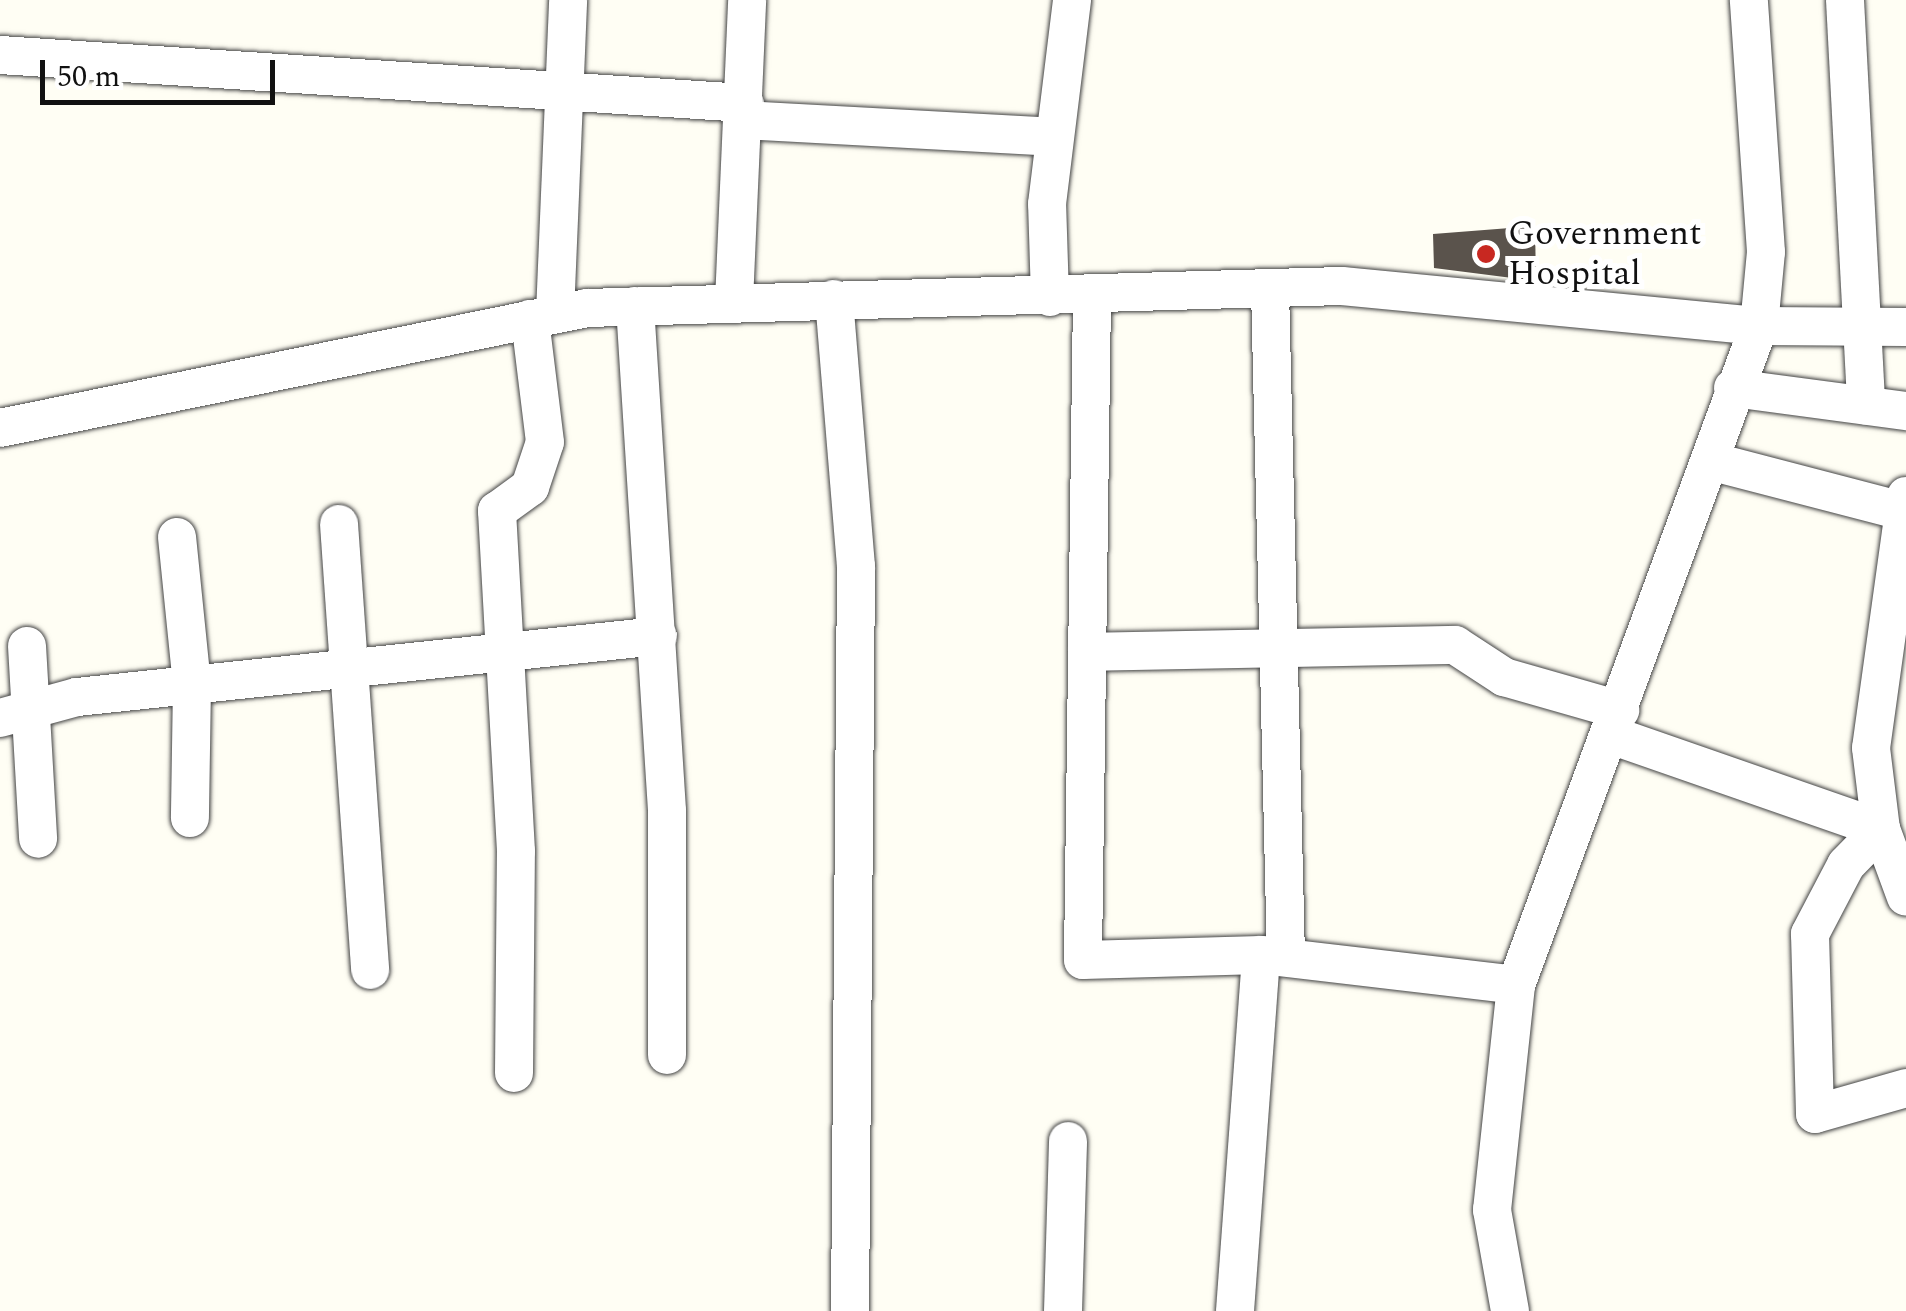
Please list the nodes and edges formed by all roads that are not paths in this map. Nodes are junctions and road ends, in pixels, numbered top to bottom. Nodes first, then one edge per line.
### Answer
1 (568, 0) edge
2 (746, 0) edge
3 (1072, 0) edge
4 (1748, 0) edge
5 (1845, 0) edge
6 (0, 55) edge
7 (561, 92) junction
8 (744, 111) junction
9 (1052, 137) junction
10 (1270, 289) junction
11 (1092, 296) junction
12 (1050, 298) junction
13 (834, 299) junction
14 (734, 302) junction
15 (635, 306) junction
16 (542, 317) junction
17 (1758, 326) junction
18 (1863, 327) junction
19 (1906, 327) edge
20 (1733, 388) junction
21 (1866, 405) junction
22 (1906, 410) edge
23 (0, 428) edge
24 (1710, 461) junction
25 (1905, 507) edge
26 (339, 524) dead end
27 (178, 536) dead end
28 (658, 636) junction
29 (27, 646) dead end
30 (1087, 652) junction
31 (498, 653) junction
32 (1282, 653) junction
33 (344, 668) junction
34 (192, 685) junction
35 (16, 714) edge
36 (1615, 723) junction
37 (190, 818) dead end
38 (1881, 829) junction
39 (38, 839) dead end
40 (1906, 897) edge
41 (1274, 956) junction
42 (370, 970) dead end
43 (1516, 984) junction
44 (666, 1055) dead end
45 (514, 1074) dead end
46 (1906, 1088) edge
47 (1068, 1141) dead end
48 (850, 1311) edge
49 (1063, 1311) edge
50 (1235, 1311) edge
51 (1510, 1311) edge

1 - 7 street
2 - 8 street
3 - 9 street
4 - 17 street
5 - 18 street
6 - 7 street
7 - 8 street
7 - 16 street
8 - 9 street
8 - 14 street
9 - 12 street
10 - 11 street
10 - 17 street
10 - 32 street
11 - 12 street
11 - 30 street
12 - 13 street
13 - 14 street
13 - 48 street
14 - 15 street
15 - 16 street
15 - 28 street
16 - 23 street
16 - 31 street
17 - 18 street
17 - 20 street
18 - 19 street
18 - 21 street
20 - 21 street
20 - 24 street
21 - 22 street
24 - 25 street
24 - 36 street
25 - 38 street
26 - 33 street
27 - 34 street
28 - 31 street
28 - 44 street
29 - 35 street
30 - 32 street
30 - 41 street
31 - 33 street
31 - 45 street
32 - 36 street
32 - 41 street
33 - 34 street
33 - 42 street
34 - 35 street
34 - 37 street
35 - 39 street
36 - 38 street
36 - 43 street
38 - 40 street
38 - 46 street
41 - 43 street
41 - 50 street
43 - 51 street
47 - 49 street

